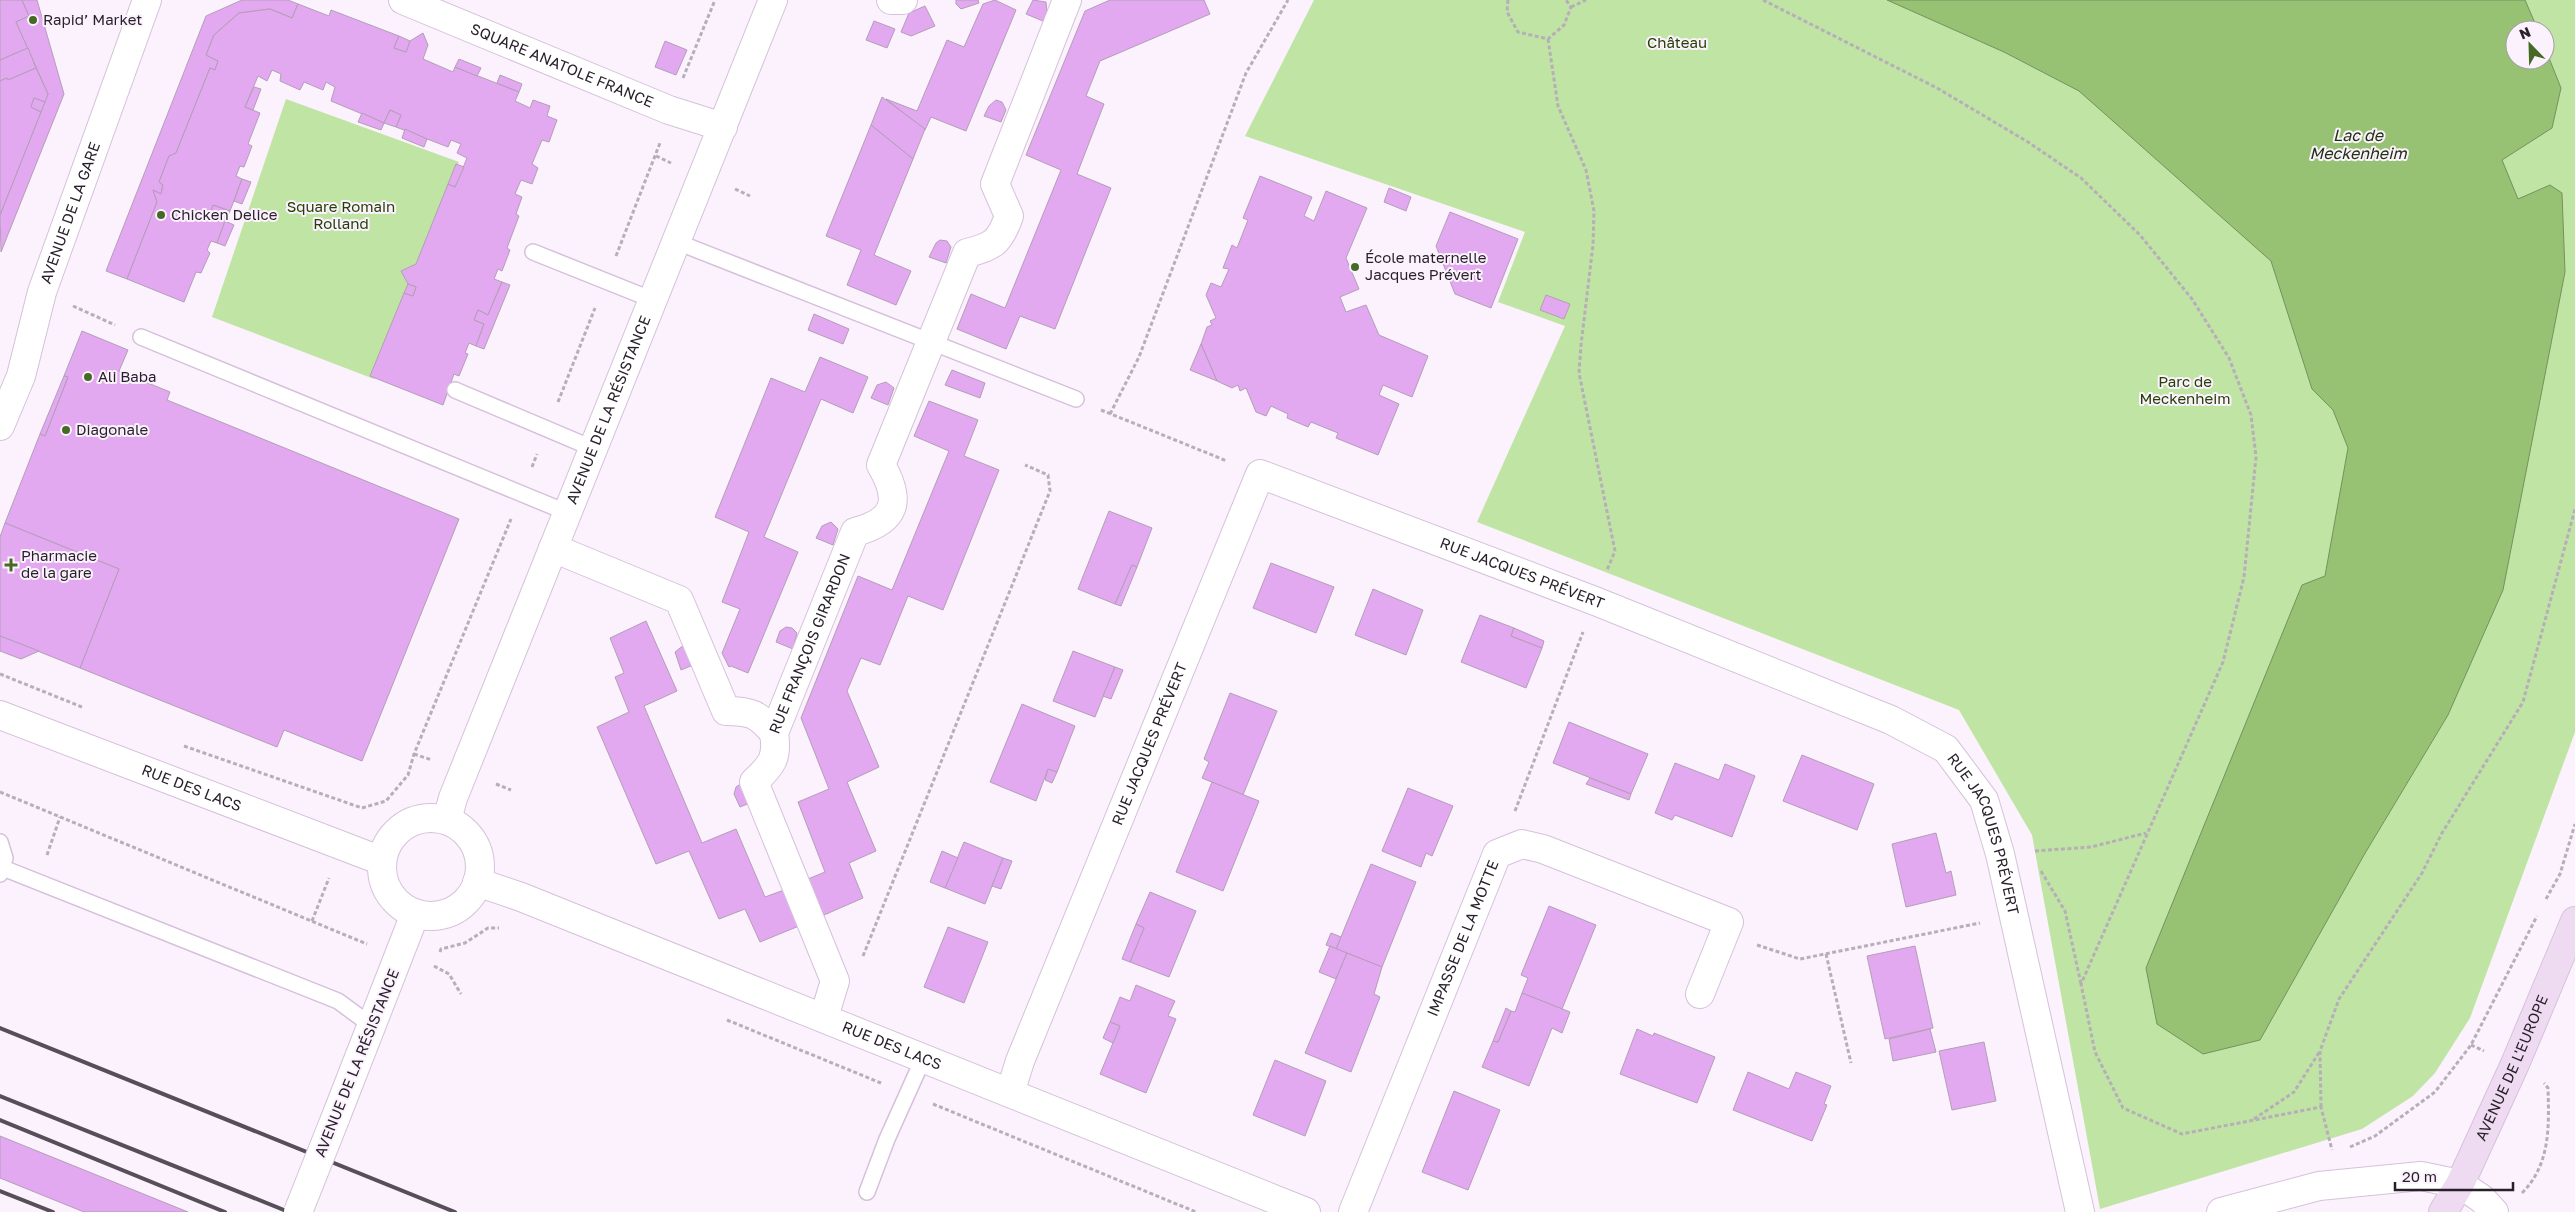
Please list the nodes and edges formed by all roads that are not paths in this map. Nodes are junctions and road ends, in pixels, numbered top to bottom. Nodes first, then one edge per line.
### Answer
1 (147, 0) edge
2 (403, 0) edge
3 (773, 0) edge
4 (891, 0) edge
5 (904, 0) edge
6 (1067, 0) edge
7 (723, 127) junction
8 (678, 242) junction
9 (533, 252) dead end
10 (653, 300) junction
11 (141, 336) dead end
12 (932, 340) junction
13 (10, 370) edge
14 (455, 390) dead end
15 (1074, 398) road end
16 (0, 426) edge
17 (592, 448) junction
18 (566, 512) junction
19 (553, 548) junction
20 (0, 715) edge
21 (774, 733) junction
22 (447, 820) junction
23 (0, 842) edge
24 (382, 861) junction
25 (2, 871) edge
26 (477, 882) junction
27 (415, 914) junction
28 (2575, 921) edge
29 (1700, 994) dead end
30 (824, 1017) junction
31 (372, 1026) junction
32 (923, 1059) junction
33 (1010, 1093) junction
34 (2460, 1184) junction
35 (867, 1192) dead end
36 (298, 1212) edge
37 (1306, 1212) edge
38 (1353, 1212) edge
39 (2080, 1212) edge
40 (2221, 1212) edge
41 (2443, 1212) edge
42 (2494, 1212) edge

1 - 13 street, AVENUE DE LA GARE
2 - 7 street, SQUARE ANATOLE FRANCE
3 - 7 street, AVENUE DE LA RÉSISTANCE
4 - 5 street
6 - 12 street
7 - 8 street, AVENUE DE LA RÉSISTANCE
8 - 10 street, AVENUE DE LA RÉSISTANCE
8 - 12 lane
9 - 10 lane
10 - 17 street, AVENUE DE LA RÉSISTANCE
11 - 18 lane
12 - 15 lane
12 - 21 street, RUE FRANÇOIS GIRARDON
13 - 16 street, AVENUE DE LA GARE
14 - 17 lane
17 - 18 street, AVENUE DE LA RÉSISTANCE
18 - 19 street, AVENUE DE LA RÉSISTANCE
19 - 21 street
19 - 22 street, AVENUE DE LA RÉSISTANCE
20 - 24 street, RUE DES LACS
21 - 30 street, RUE FRANÇOIS GIRARDON
22 - 24 street
22 - 26 street
23 - 25 lane
24 - 27 street
25 - 31 lane
26 - 27 street
26 - 30 street, RUE DES LACS
27 - 31 street, AVENUE DE LA RÉSISTANCE
28 - 34 main road, AVENUE DE L'EUROPE
29 - 38 street, IMPASSE DE LA MOTTE
30 - 32 street, RUE DES LACS
31 - 36 street, AVENUE DE LA RÉSISTANCE, bridge
32 - 33 street, RUE DES LACS
32 - 35 lane
33 - 37 street, RUE DES LACS
33 - 39 street, RUE JACQUES PRÉVERT
34 - 40 street
34 - 41 main road, AVENUE DE L'EUROPE
34 - 42 street

